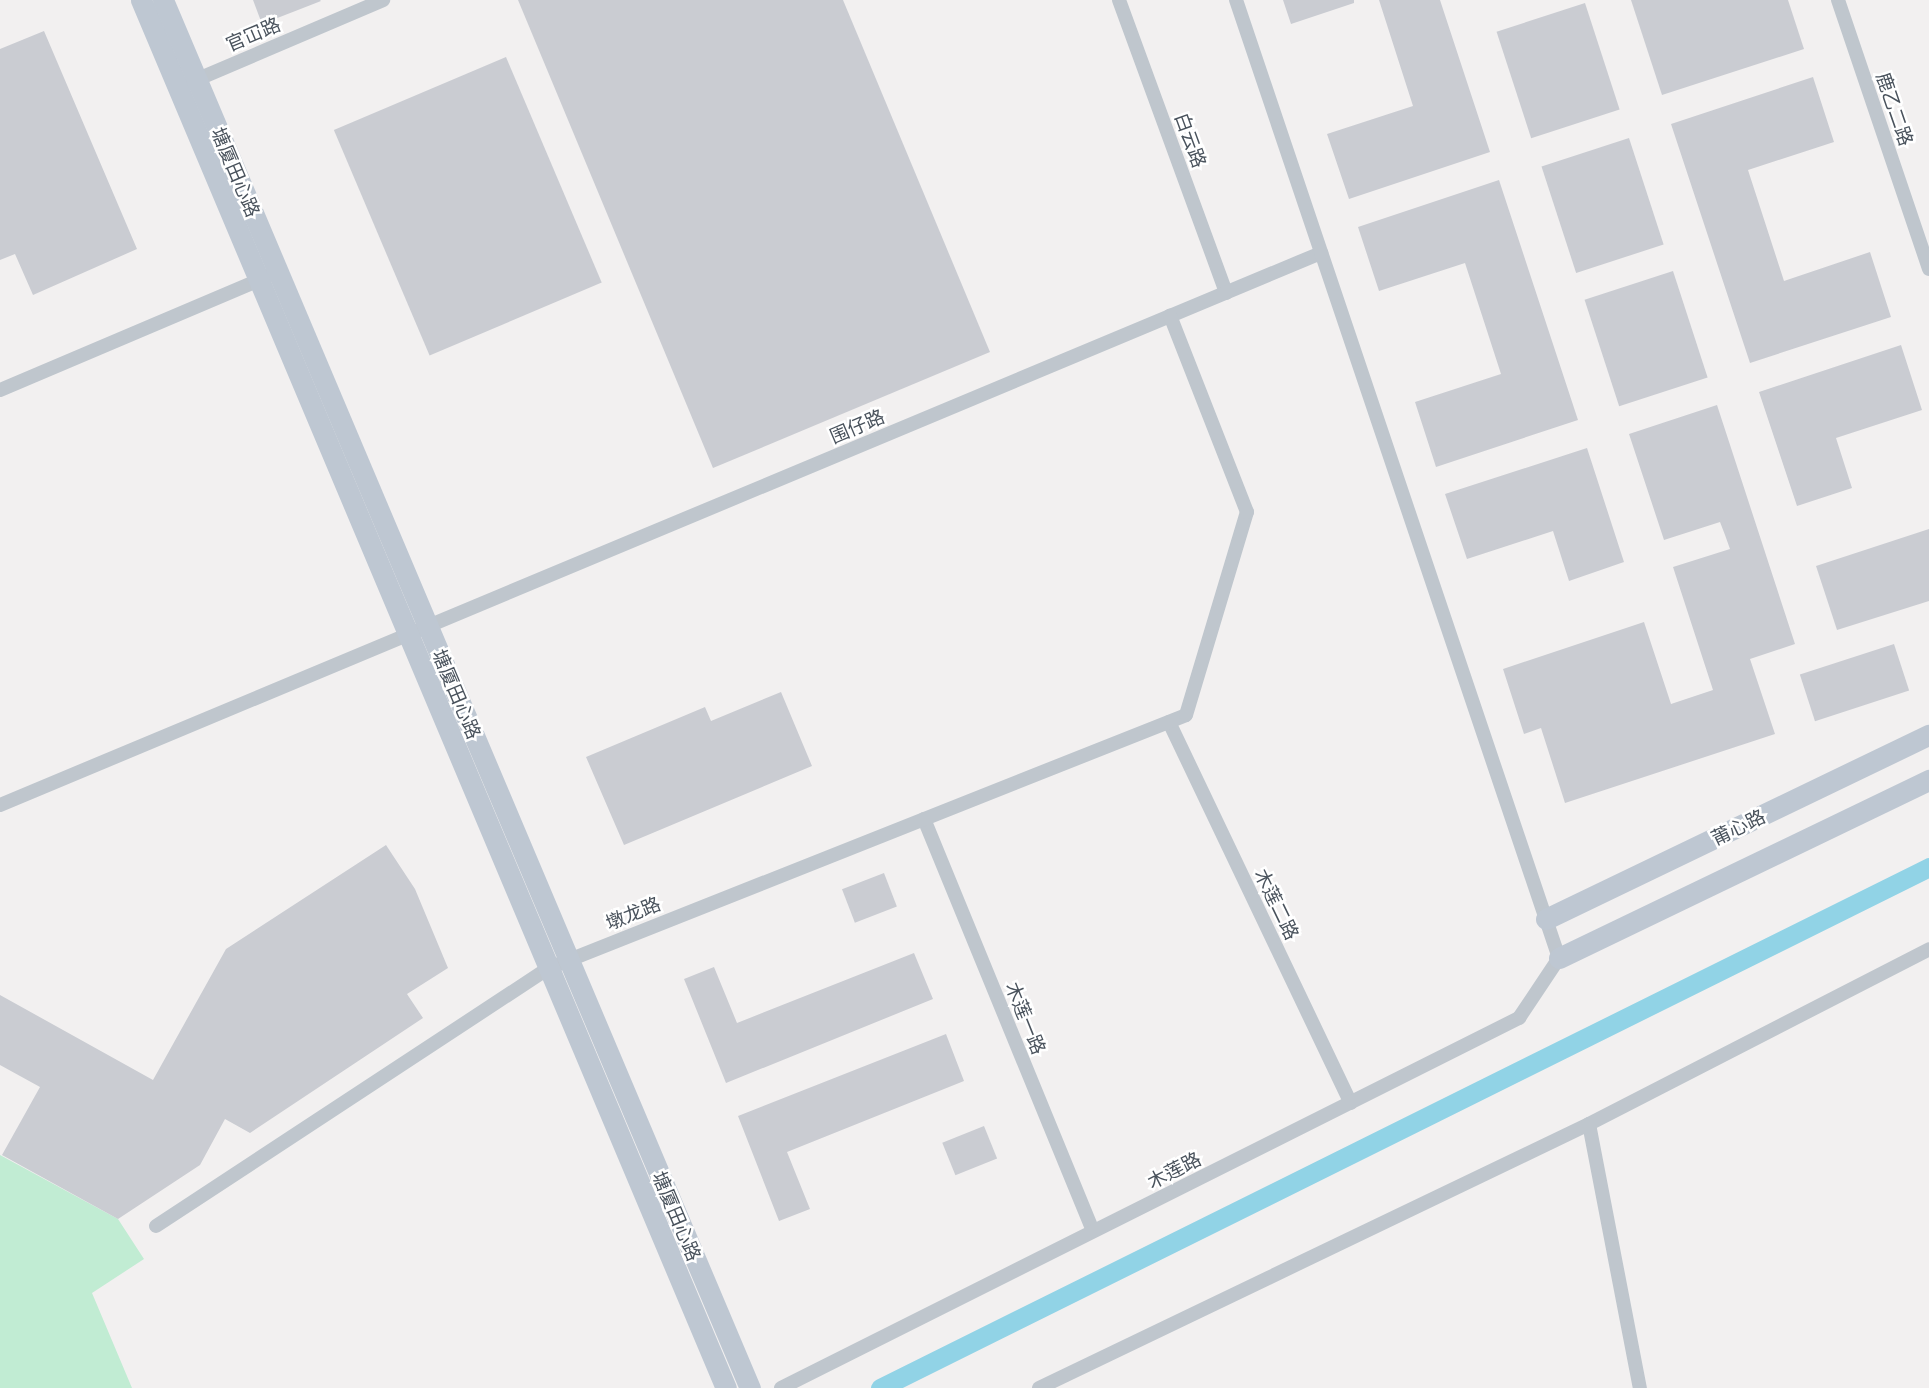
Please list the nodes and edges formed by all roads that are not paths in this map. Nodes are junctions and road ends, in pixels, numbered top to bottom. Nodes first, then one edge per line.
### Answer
1 (141, 0) edge
2 (163, 0) edge
3 (383, 0) edge
4 (1119, 0) edge
5 (1236, 0) edge
6 (1838, 0) edge
7 (187, 83) junction
8 (1321, 253) junction
9 (1929, 269) edge
10 (269, 276) junction
11 (1226, 293) junction
12 (1170, 316) junction
13 (0, 390) edge
14 (418, 630) junction
15 (1169, 722) junction
16 (1929, 735) edge
17 (1929, 780) edge
18 (0, 805) edge
19 (924, 819) junction
20 (1546, 919) junction
21 (1929, 949) edge
22 (1559, 958) junction
23 (569, 960) junction
24 (549, 968) junction
25 (1351, 1103) junction
26 (1589, 1124) junction
27 (156, 1226) dead end
28 (1093, 1231) junction
29 (726, 1388) edge
30 (750, 1388) edge
31 (780, 1388) edge
32 (1039, 1388) edge
33 (1640, 1388) edge

1 - 7 main road, 塘厦田心路
2 - 7 main road, 塘厦田心路
3 - 7 street, 官冚路
4 - 11 street, 白云路
5 - 8 street
6 - 9 street, 鹿乙二路
7 - 10 main road, 塘厦田心路
8 - 11 street, 围仔路
8 - 20 street
10 - 13 street
10 - 14 main road, 塘厦田心路
11 - 12 street, 围仔路
12 - 14 street, 围仔路
12 - 15 street
14 - 18 street, 围仔路
14 - 23 main road, 塘厦田心路
14 - 24 main road, 塘厦田心路
15 - 19 street, 墩龙路
15 - 25 street, 木莲二路
16 - 20 main road, 莆心路
17 - 22 main road, 莆心路
19 - 23 street, 墩龙路
19 - 28 street, 木莲一路
20 - 22 street
21 - 26 street
22 - 25 street, 木莲路
23 - 24 street, 墩龙路
23 - 30 main road, 塘厦田心路
24 - 27 street, 墩龙路
24 - 29 main road, 塘厦田心路
25 - 28 street, 木莲路
26 - 32 street
26 - 33 street
28 - 31 street, 木莲路

